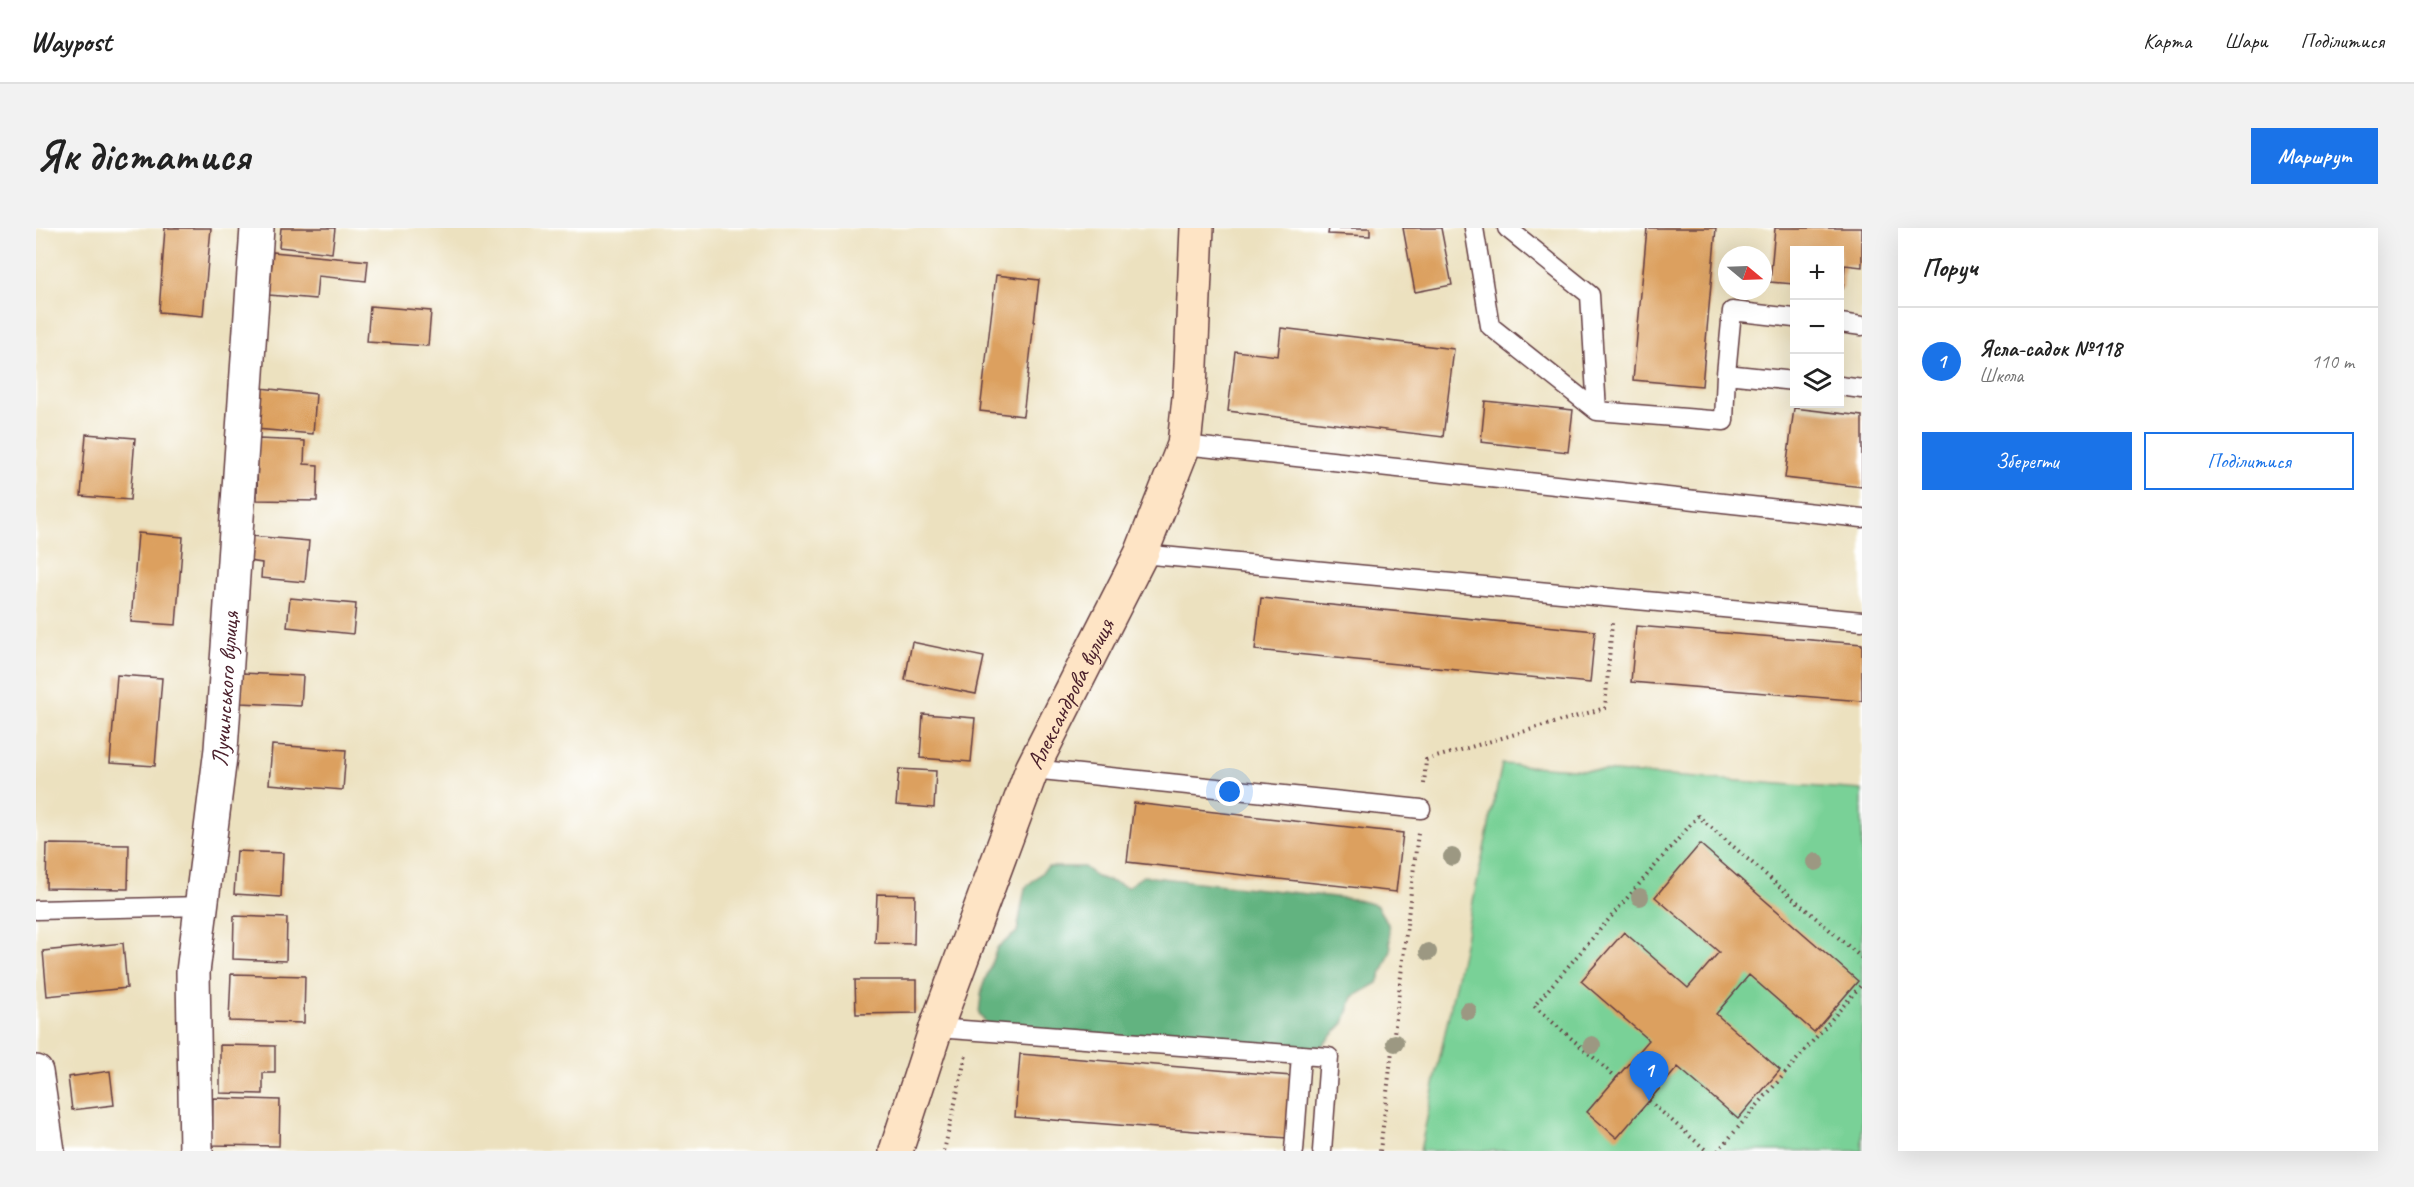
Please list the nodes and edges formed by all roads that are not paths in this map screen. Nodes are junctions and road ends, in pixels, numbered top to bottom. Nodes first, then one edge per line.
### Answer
1 (257, 228) edge
2 (1197, 228) edge
3 (1474, 228) edge
4 (1507, 228) edge
5 (1790, 318) edge
6 (1844, 324) edge
7 (1862, 326) edge
8 (1726, 374) junction
9 (1790, 381) edge
10 (1844, 387) edge
11 (1862, 389) edge
12 (1598, 411) junction
13 (1184, 445) junction
14 (1862, 518) edge
15 (1141, 554) junction
16 (1862, 621) edge
17 (1032, 769) junction
18 (1421, 809) road end
19 (203, 906) junction
20 (36, 910) edge
21 (936, 1028) junction
22 (1301, 1055) junction
23 (36, 1072) edge
24 (48, 1151) edge
25 (196, 1151) edge
26 (896, 1151) edge
27 (1294, 1151) edge
28 (1322, 1151) edge

1 - 19 street, Лучинського вулиця
2 - 13 street, Александрова вулиця
3 - 12 lane
4 - 12 lane
5 - 8 lane
6 - 7 lane
8 - 9 lane
8 - 12 lane
10 - 11 lane
13 - 14 lane
13 - 15 street, Александрова вулиця
15 - 16 lane
15 - 17 street, Александрова вулиця
17 - 18 lane
17 - 21 street, Александрова вулиця
19 - 20 lane
19 - 25 street, Лучинського вулиця
21 - 22 lane
21 - 26 street, Александрова вулиця
22 - 27 lane
22 - 28 lane
23 - 24 street

